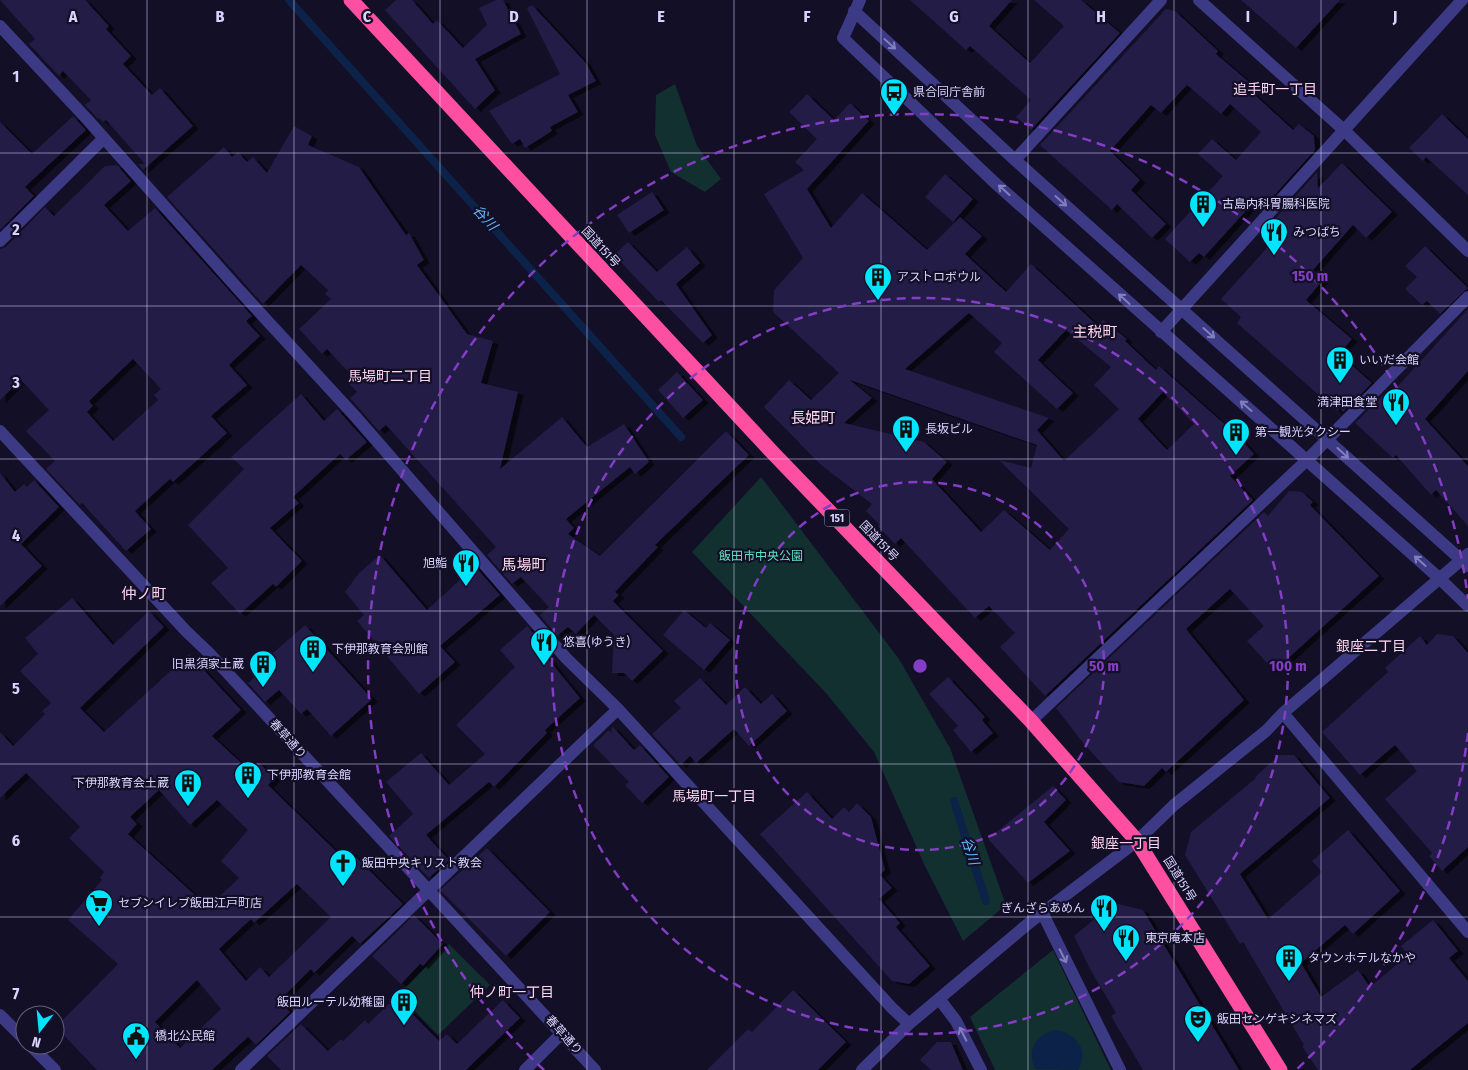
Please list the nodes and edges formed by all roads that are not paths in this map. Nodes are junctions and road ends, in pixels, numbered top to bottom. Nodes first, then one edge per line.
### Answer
1 (352, 0) edge
2 (1162, 0) edge
3 (1199, 0) edge
4 (1462, 0) edge
5 (857, 6) edge
6 (0, 26) edge
7 (1345, 131) junction
8 (104, 138) junction
9 (1015, 160) junction
10 (0, 241) edge
11 (1468, 251) edge
12 (1468, 297) edge
13 (1182, 309) junction
14 (1161, 332) junction
15 (0, 431) edge
16 (1327, 438) junction
17 (1307, 460) junction
18 (1466, 560) edge
19 (1439, 578) junction
20 (1468, 606) edge
21 (618, 709) junction
22 (1283, 713) junction
23 (1031, 721) junction
24 (1137, 841) junction
25 (428, 888) junction
26 (1042, 912) junction
27 (1468, 932) edge
28 (940, 1000) junction
29 (0, 1015) edge
30 (910, 1024) junction
31 (15, 1030) edge
32 (562, 1033) junction
33 (40, 1055) edge
34 (55, 1070) edge
35 (241, 1070) edge
36 (525, 1070) edge
37 (595, 1070) edge
38 (862, 1070) edge
39 (981, 1070) edge
40 (1120, 1070) edge
41 (1280, 1070) edge

1 - 23 highway, 国道151号 / 151
2 - 9 street
3 - 7 street
4 - 7 street
5 -> 9 street
14 -> 5 street
6 - 8 street
7 - 11 street
7 - 13 street
8 - 10 street
8 - 21 street
9 -> 13 street
12 - 16 street
13 - 14 street
13 -> 16 street
17 -> 14 street
15 - 25 street, 春草通り
16 - 17 street
16 -> 18 street
19 -> 17 street
17 - 23 street
18 - 19 street
19 - 20 street
19 - 22 street
21 - 25 street
21 - 30 street
22 - 24 street
22 - 27 street
23 - 24 highway, 国道151号 / 151
24 - 26 street
24 - 41 highway, 国道151号 / 151
25 - 32 street, 春草通り
25 - 35 street
26 - 28 street
26 -> 40 street
28 - 30 street
39 -> 28 street
29 - 31 street
30 - 38 street
32 - 36 street
32 - 37 street, 春草通り
33 - 34 street

